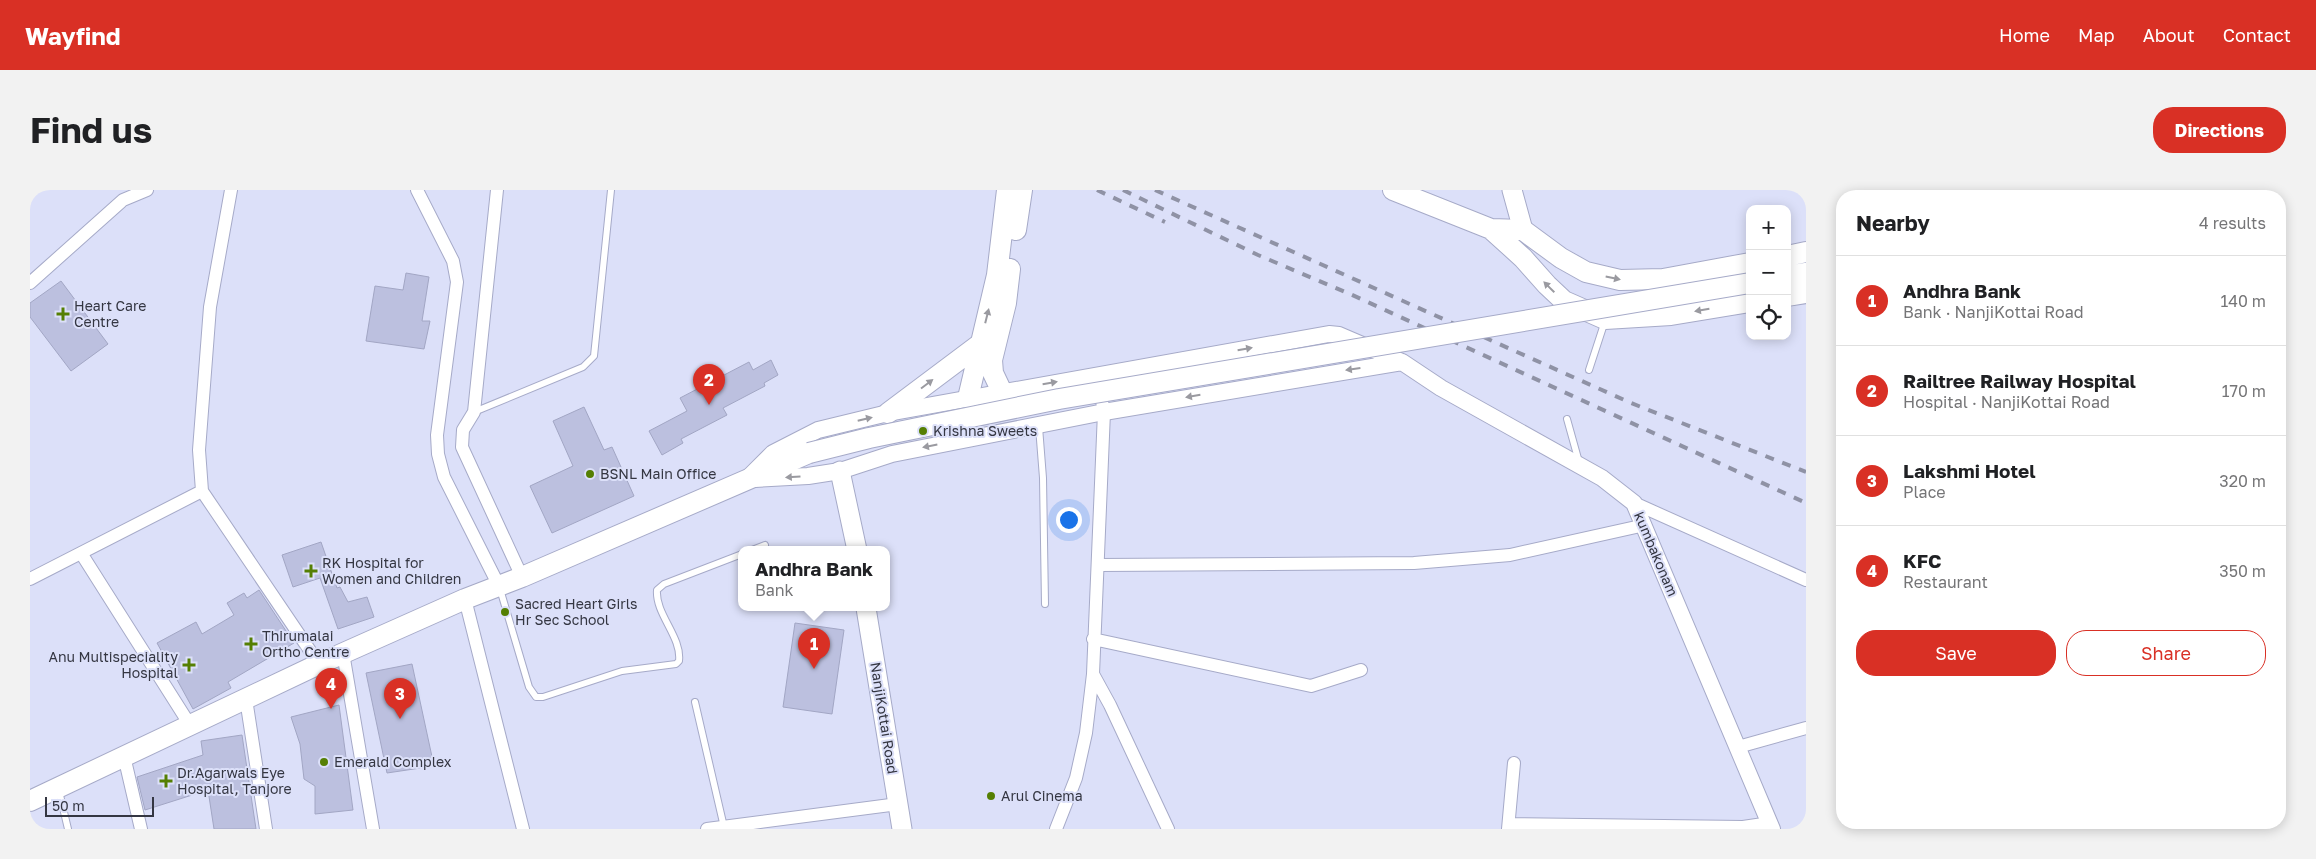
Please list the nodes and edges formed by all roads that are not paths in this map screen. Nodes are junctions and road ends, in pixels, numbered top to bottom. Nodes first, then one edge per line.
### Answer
1 (147, 190) edge
2 (230, 190) edge
3 (416, 190) edge
4 (497, 190) edge
5 (611, 190) edge
6 (1007, 190) edge
7 (1022, 190) edge
8 (1393, 190) edge
9 (1512, 190) edge
10 (1491, 230) junction
11 (1524, 230) junction
12 (1806, 252) edge
13 (1791, 255) edge
14 (1746, 264) edge
15 (1806, 273) edge
16 (1791, 275) edge
17 (30, 283) edge
18 (1746, 284) edge
19 (1806, 292) edge
20 (1791, 295) edge
21 (1746, 303) edge
22 (1605, 319) junction
23 (980, 344) junction
24 (1402, 362) junction
25 (1589, 370) dead end
26 (1097, 375) junction
27 (1002, 392) junction
28 (968, 398) junction
29 (474, 412) junction
30 (1104, 412) junction
31 (888, 413) junction
32 (1567, 420) dead end
33 (1038, 426) junction
34 (1580, 466) junction
35 (840, 471) junction
36 (746, 480) junction
37 (202, 491) junction
38 (1634, 503) junction
39 (1645, 525) junction
40 (856, 546) edge
41 (81, 553) junction
42 (738, 556) edge
43 (1099, 565) junction
44 (522, 577) junction
45 (30, 580) edge
46 (1806, 580) edge
47 (499, 586) junction
48 (465, 599) junction
49 (1045, 604) dead end
50 (866, 611) edge
51 (1093, 639) junction
52 (343, 653) junction
53 (319, 664) junction
54 (1361, 670) dead end
55 (1093, 674) junction
56 (246, 699) junction
57 (695, 702) dead end
58 (190, 725) junction
59 (1806, 728) edge
60 (1738, 747) junction
61 (124, 756) junction
62 (1514, 763) dead end
63 (58, 787) junction
64 (30, 800) edge
65 (898, 804) junction
66 (1509, 826) edge
67 (1771, 826) edge
68 (724, 827) junction
69 (68, 829) edge
70 (141, 829) edge
71 (266, 829) edge
72 (373, 829) edge
73 (523, 829) edge
74 (707, 829) edge
75 (902, 829) edge
76 (1056, 829) edge
77 (1168, 829) edge

1 - 17 street
2 - 37 street
3 - 47 street
4 - 29 street
5 - 29 lane
23 -> 6 main road
7 - 27 main road
8 - 10 main road
9 - 11 main road
10 - 11 main road
22 -> 10 main road
11 -> 14 main road
12 - 13 main road
15 - 16 main road
18 - 36 main road, bridge
19 - 20 main road
21 -> 22 main road
22 - 25 lane
23 - 28 main road
31 -> 23 main road
26 -> 24 street, kumbakonam
24 -> 30 street
24 - 34 street, kumbakonam
27 -> 26 street, kumbakonam
26 - 30 street
27 - 28 street, kumbakonam
28 - 31 street, kumbakonam
29 - 44 street
30 - 33 street
30 - 43 street
36 -> 31 street, kumbakonam
32 - 34 lane
33 -> 35 street
33 - 49 lane
34 - 38 street, kumbakonam
35 -> 36 street
35 - 40 main road
36 - 44 main road
37 - 41 street
37 - 53 street
38 - 39 street, kumbakonam
38 - 46 street
39 - 43 street
39 - 60 street, kumbakonam
41 - 45 street
41 - 58 street
42 - 47 lane
43 - 51 street
44 - 47 main road
47 - 48 main road
48 - 52 main road
48 - 73 street
50 - 65 main road, NanjiKottai Road
51 - 54 street
51 - 55 street
52 - 53 main road
52 - 72 street
53 - 56 main road
55 - 76 street
55 - 77 street
56 - 58 main road
56 - 71 street
57 - 68 lane
58 - 61 main road
59 - 60 street
60 - 67 street, kumbakonam
61 - 63 main road
61 - 70 street
62 - 66 street
63 - 64 main road
63 - 69 lane
65 - 68 street
65 - 75 main road, NanjiKottai Road
66 - 67 street
68 - 74 street

